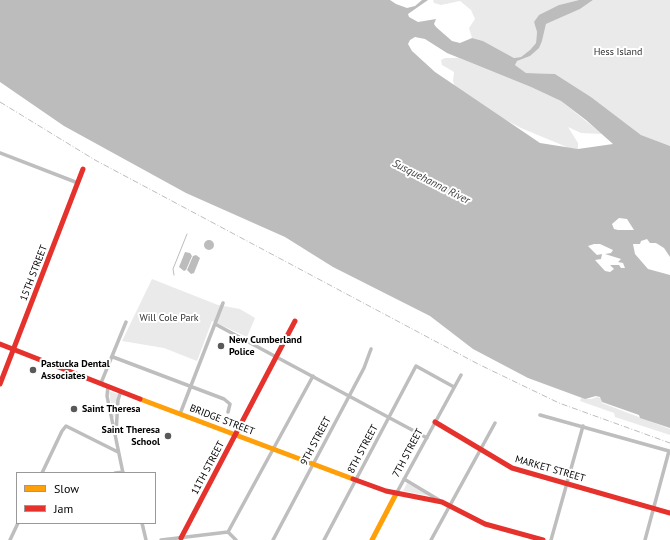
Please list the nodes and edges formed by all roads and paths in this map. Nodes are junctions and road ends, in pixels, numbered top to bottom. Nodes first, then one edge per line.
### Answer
1 (0, 153) edge
2 (83, 169) dead end
3 (78, 183) junction
4 (223, 303) dead end
5 (295, 321) dead end
6 (126, 322) dead end
7 (215, 324) junction
8 (0, 344) edge
9 (371, 348) dead end
10 (14, 349) junction
11 (113, 357) junction
12 (277, 357) junction
13 (460, 375) dead end
14 (313, 376) junction
15 (101, 383) junction
16 (0, 384) edge
17 (108, 386) junction
18 (190, 386) junction
19 (454, 387) junction
20 (122, 391) junction
21 (349, 395) junction
22 (228, 412) dead end
23 (180, 414) junction
24 (540, 415) dead end
25 (390, 417) junction
26 (435, 422) junction
27 (495, 424) dead end
28 (583, 426) junction
29 (235, 435) junction
30 (116, 436) junction
31 (427, 438) junction
32 (274, 449) junction
33 (479, 450) junction
34 (118, 452) junction
35 (313, 464) junction
36 (42, 472) edge
37 (123, 472) edge
38 (404, 479) junction
39 (356, 480) junction
40 (567, 484) junction
41 (396, 494) junction
42 (442, 502) junction
43 (449, 506) junction
44 (654, 508) junction
45 (670, 512) edge
46 (18, 524) edge
47 (142, 524) edge
48 (228, 532) junction
49 (181, 538) junction
50 (374, 539) edge
51 (10, 540) edge
52 (146, 540) edge
53 (161, 540) edge
54 (236, 540) edge
55 (272, 540) edge
56 (324, 540) edge
57 (431, 540) edge
58 (543, 540) edge
59 (551, 540) edge
60 (645, 540) edge

1 - 3 street
2 - 3 street, 15TH STREET
3 - 10 street, 15TH STREET
4 - 7 street
5 - 12 street, 11TH STREET
6 - 11 street
7 - 12 street
7 - 18 street
8 - 10 street, BRIDGE STREET
9 - 21 street, 9TH STREET
10 - 15 street, BRIDGE STREET
10 - 16 street, 15TH STREET
11 - 15 street
11 - 18 street
12 - 14 street
12 - 29 street, 11TH STREET
13 - 19 street, 7TH STREET
14 - 21 street
14 - 32 street
15 - 17 street, BRIDGE STREET
17 - 20 street, BRIDGE STREET
17 - 30 street
18 - 22 street
18 - 23 street
19 - 25 street, 8TH STREET
19 - 26 street, 7TH STREET
20 - 23 street, BRIDGE STREET
20 - 30 street
21 - 25 street
21 - 35 street, 9TH STREET
23 - 29 street, BRIDGE STREET
24 - 28 street
25 - 31 street
25 - 39 street, 8TH STREET
26 - 31 street, 7TH STREET
26 - 33 street, MARKET STREET
27 - 33 street
28 - 40 street
28 - 44 street
29 - 32 street, BRIDGE STREET
29 - 49 street, 11TH STREET
30 - 34 street
31 - 38 street, 7TH STREET
32 - 35 street, BRIDGE STREET
32 - 48 street
33 - 40 street, MARKET STREET
33 - 43 street
34 - 36 street
34 - 37 street
35 - 39 street, BRIDGE STREET
35 - 55 street, 9TH STREET
38 - 41 street, 7TH STREET
38 - 42 street, BRIDGE STREET
39 - 41 street, BRIDGE STREET
39 - 56 street, 8TH STREET
40 - 44 street, MARKET STREET
40 - 59 street
41 - 42 street, BRIDGE STREET
41 - 50 street, 7TH STREET
42 - 43 street, BRIDGE STREET
43 - 57 street
43 - 58 street, BRIDGE STREET
44 - 45 street, MARKET STREET
44 - 60 street
46 - 51 street
47 - 52 street
48 - 49 street
48 - 54 street
49 - 53 street

